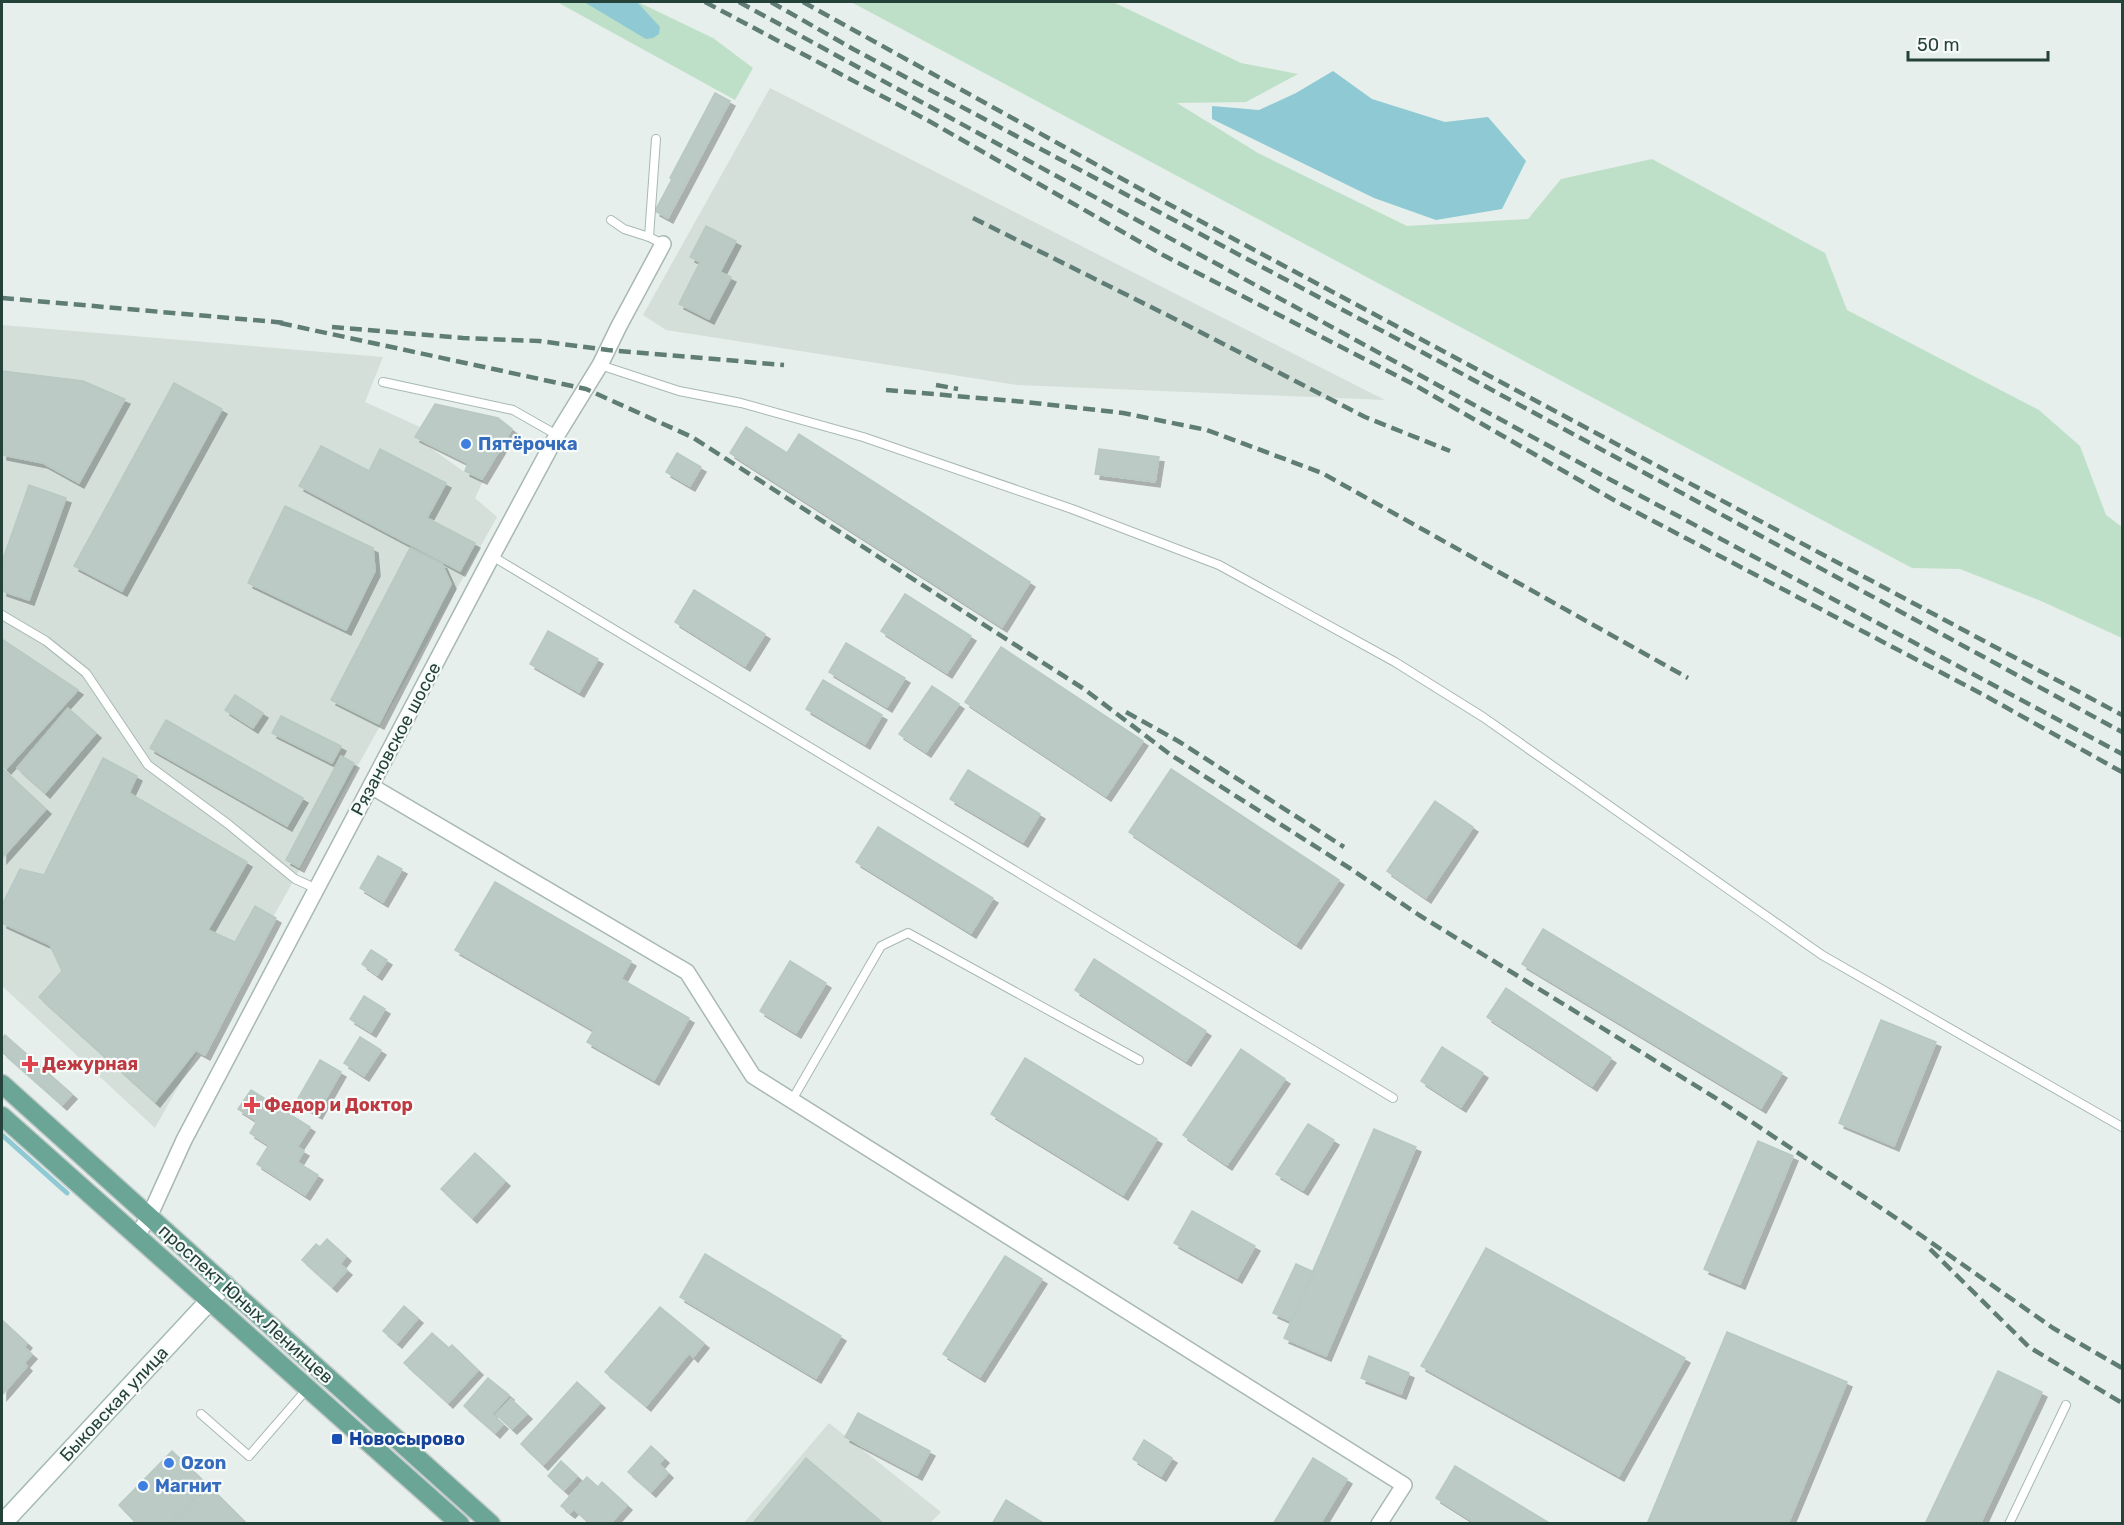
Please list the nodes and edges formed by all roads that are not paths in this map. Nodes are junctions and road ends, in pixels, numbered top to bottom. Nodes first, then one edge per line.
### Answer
1 (656, 139) dead end
2 (611, 220) dead end
3 (649, 237) junction
4 (663, 244) joint
5 (600, 365) junction
6 (383, 382) dead end
7 (557, 435) junction
8 (492, 556) junction
9 (2, 615) edge
10 (371, 786) junction
11 (317, 889) junction
12 (1139, 1060) dead end
13 (2, 1083) edge
14 (1393, 1098) dead end
15 (792, 1101) junction
16 (2, 1116) edge
17 (2122, 1126) edge
18 (149, 1217) junction
19 (136, 1237) junction
20 (225, 1284) junction
21 (210, 1299) junction
22 (308, 1388) junction
23 (2066, 1405) dead end
24 (201, 1414) dead end
25 (2, 1524) edge
26 (460, 1524) edge
27 (491, 1524) edge
28 (1378, 1524) edge
29 (2009, 1524) edge

1 - 3 lane
2 - 3 lane
3 - 4 lane
4 - 5 street, Рязановское шоссе
5 - 7 street, Рязановское шоссе
5 - 17 lane
6 - 7 lane
7 - 8 street, Рязановское шоссе
8 - 10 street, Рязановское шоссе
8 - 14 lane
9 - 11 lane
10 - 11 street, Рязановское шоссе
10 - 15 street
11 - 18 street, Рязановское шоссе
12 - 15 lane
13 - 18 main road, проспект Юных Ленинцев
15 - 28 street
16 - 19 main road, проспект Юных Ленинцев
18 - 19 street, Рязановское шоссе
18 - 20 main road, проспект Юных Ленинцев
19 - 21 main road, проспект Юных Ленинцев
20 - 21 street, Быковская улица
20 - 27 main road, проспект Юных Ленинцев
21 - 22 main road, проспект Юных Ленинцев
21 - 25 street, Быковская улица
22 - 24 lane
22 - 26 main road, проспект Юных Ленинцев
23 - 29 lane

